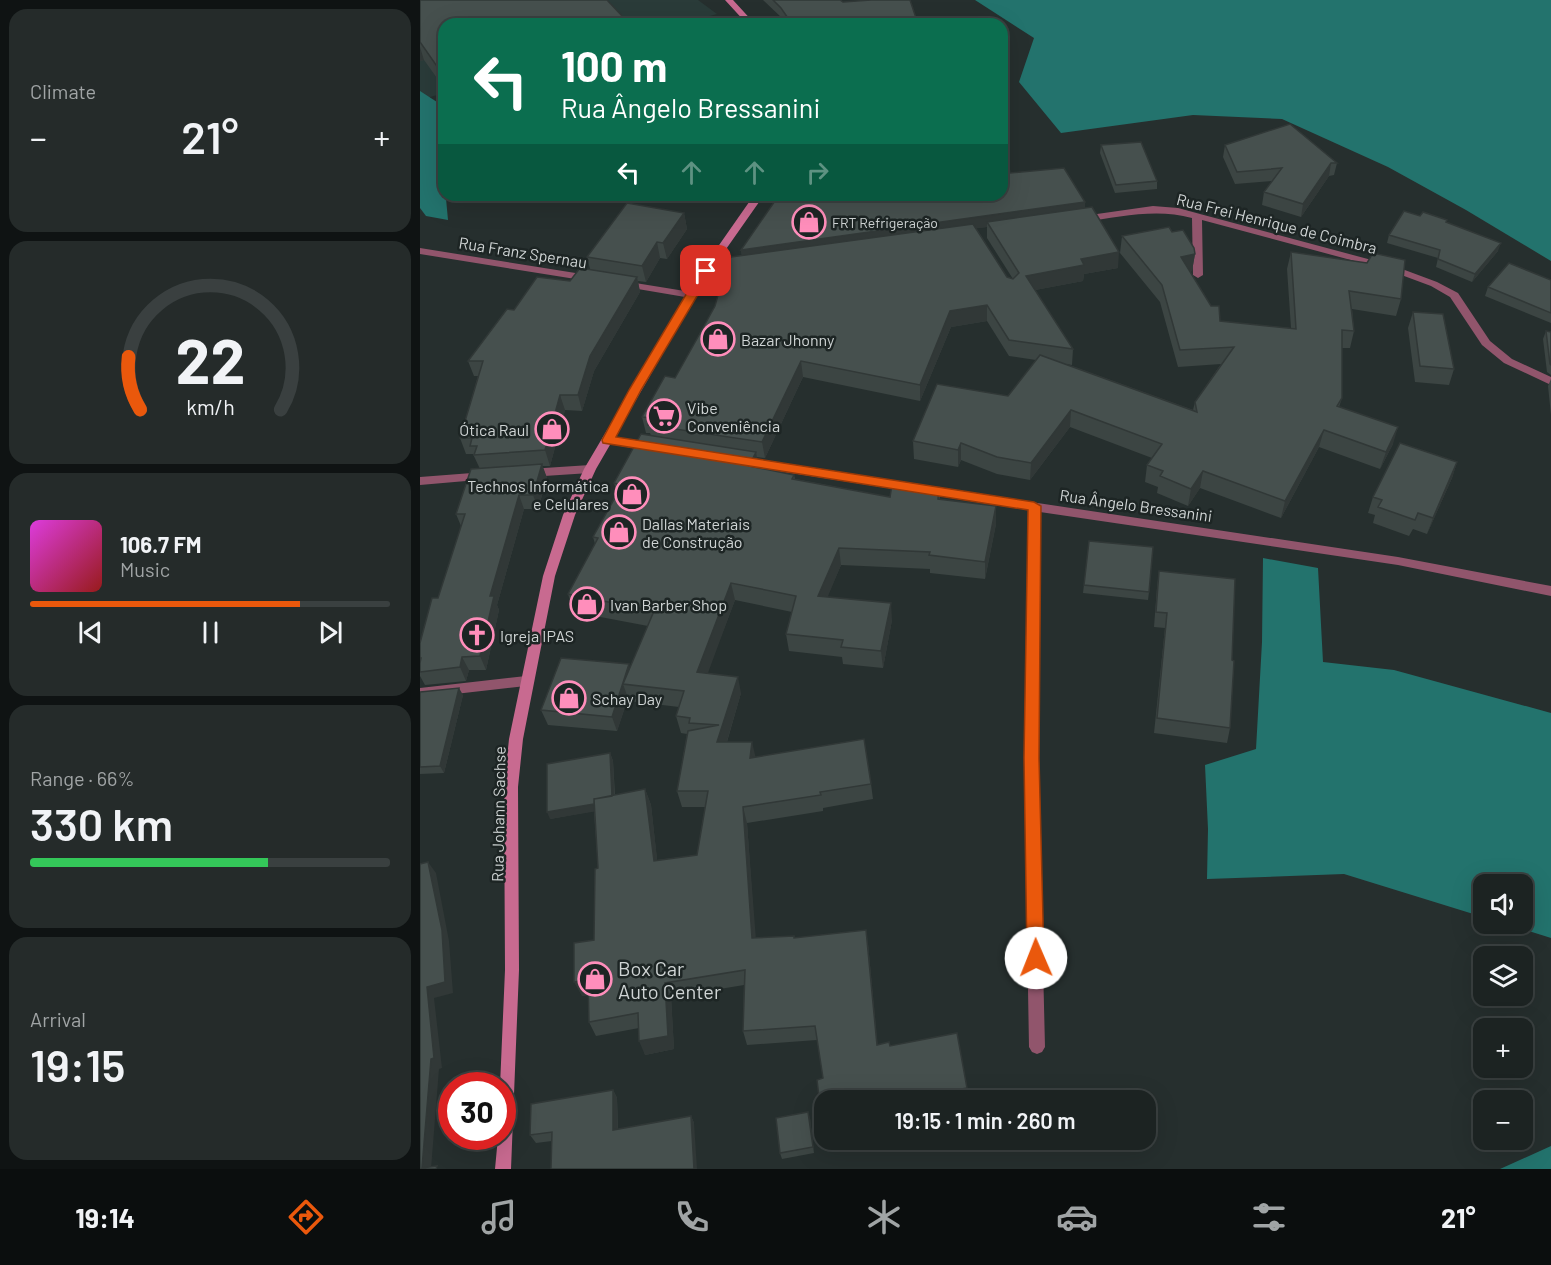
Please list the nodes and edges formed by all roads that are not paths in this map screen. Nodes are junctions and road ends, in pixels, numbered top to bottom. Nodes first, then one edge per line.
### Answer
1 (729, 0) edge
2 (746, 18) edge
3 (755, 201) edge
4 (1197, 216) junction
5 (1071, 221) edge
6 (420, 251) edge
7 (750, 265) edge
8 (706, 271) junction
9 (1198, 275) dead end
10 (597, 280) edge
11 (609, 282) edge
12 (691, 295) junction
13 (1551, 381) edge
14 (608, 440) junction
15 (666, 449) edge
16 (736, 460) edge
17 (590, 469) junction
18 (522, 474) edge
19 (500, 476) edge
20 (420, 481) edge
21 (1034, 506) junction
22 (1551, 591) edge
23 (526, 681) junction
24 (420, 693) edge
25 (1037, 1047) dead end
26 (503, 1169) edge

1 - 2 street
3 - 8 street, Rua Johann Sachse
4 - 5 street, Rua Frei Henrique de Coimbra
4 - 9 street
4 - 13 street, Rua Frei Henrique de Coimbra
6 - 10 street, Rua Franz Spernau
7 - 8 street
8 - 12 street, Rua Johann Sachse
11 - 12 street
12 - 14 street, Rua Johann Sachse
14 - 15 street
14 - 17 street, Rua Johann Sachse
16 - 21 street, Rua Ângelo Bressanini
17 - 18 street
17 - 23 street, Rua Johann Sachse
19 - 20 street
21 - 22 street, Rua Ângelo Bressanini
21 - 25 street
23 - 24 street
23 - 26 street, Rua Johann Sachse

